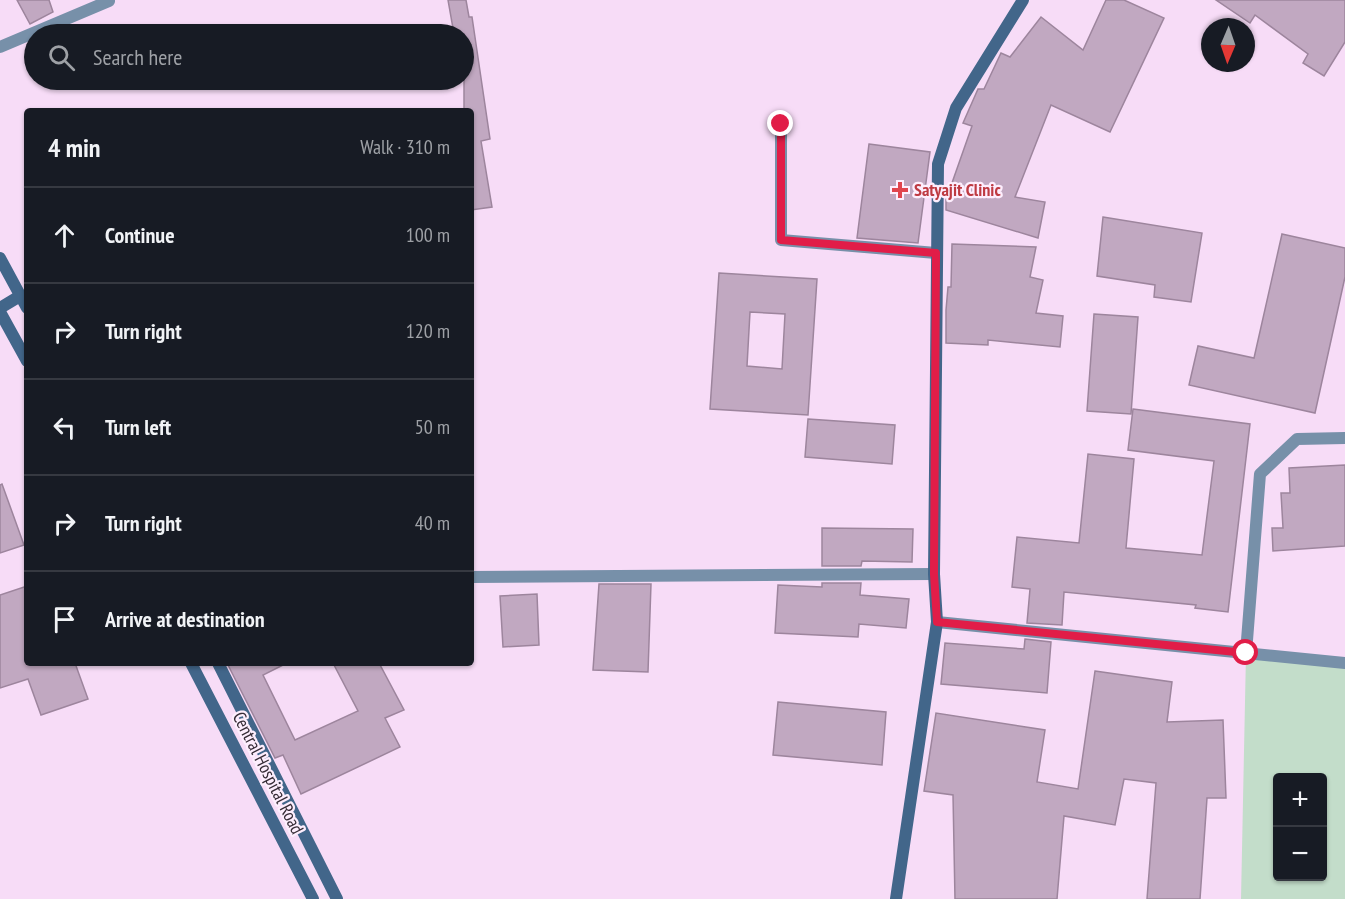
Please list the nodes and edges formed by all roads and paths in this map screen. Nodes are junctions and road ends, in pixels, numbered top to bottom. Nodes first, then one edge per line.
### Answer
1 (1023, 0) edge
2 (109, 1) edge
3 (54, 24) edge
4 (24, 37) edge
5 (0, 47) edge
6 (781, 124) dead end
7 (936, 253) junction
8 (0, 258) edge
9 (20, 296) junction
10 (24, 303) edge
11 (0, 310) edge
12 (24, 356) edge
13 (1345, 438) edge
14 (934, 574) junction
15 (474, 577) edge
16 (937, 622) junction
17 (1246, 653) junction
18 (1345, 663) edge
19 (193, 666) edge
20 (220, 666) edge
21 (313, 899) edge
22 (338, 899) edge
23 (896, 899) edge

1 - 7 street
2 - 3 street
4 - 5 street
6 - 7 street
7 - 14 street
8 - 9 street
9 - 10 street
9 - 11 street
11 - 12 street
13 - 17 street
14 - 15 street
14 - 16 street
16 - 17 street
16 - 23 street
17 - 18 street
19 - 21 street, Central Hospital Road
20 - 22 street, Central Hospital Road

